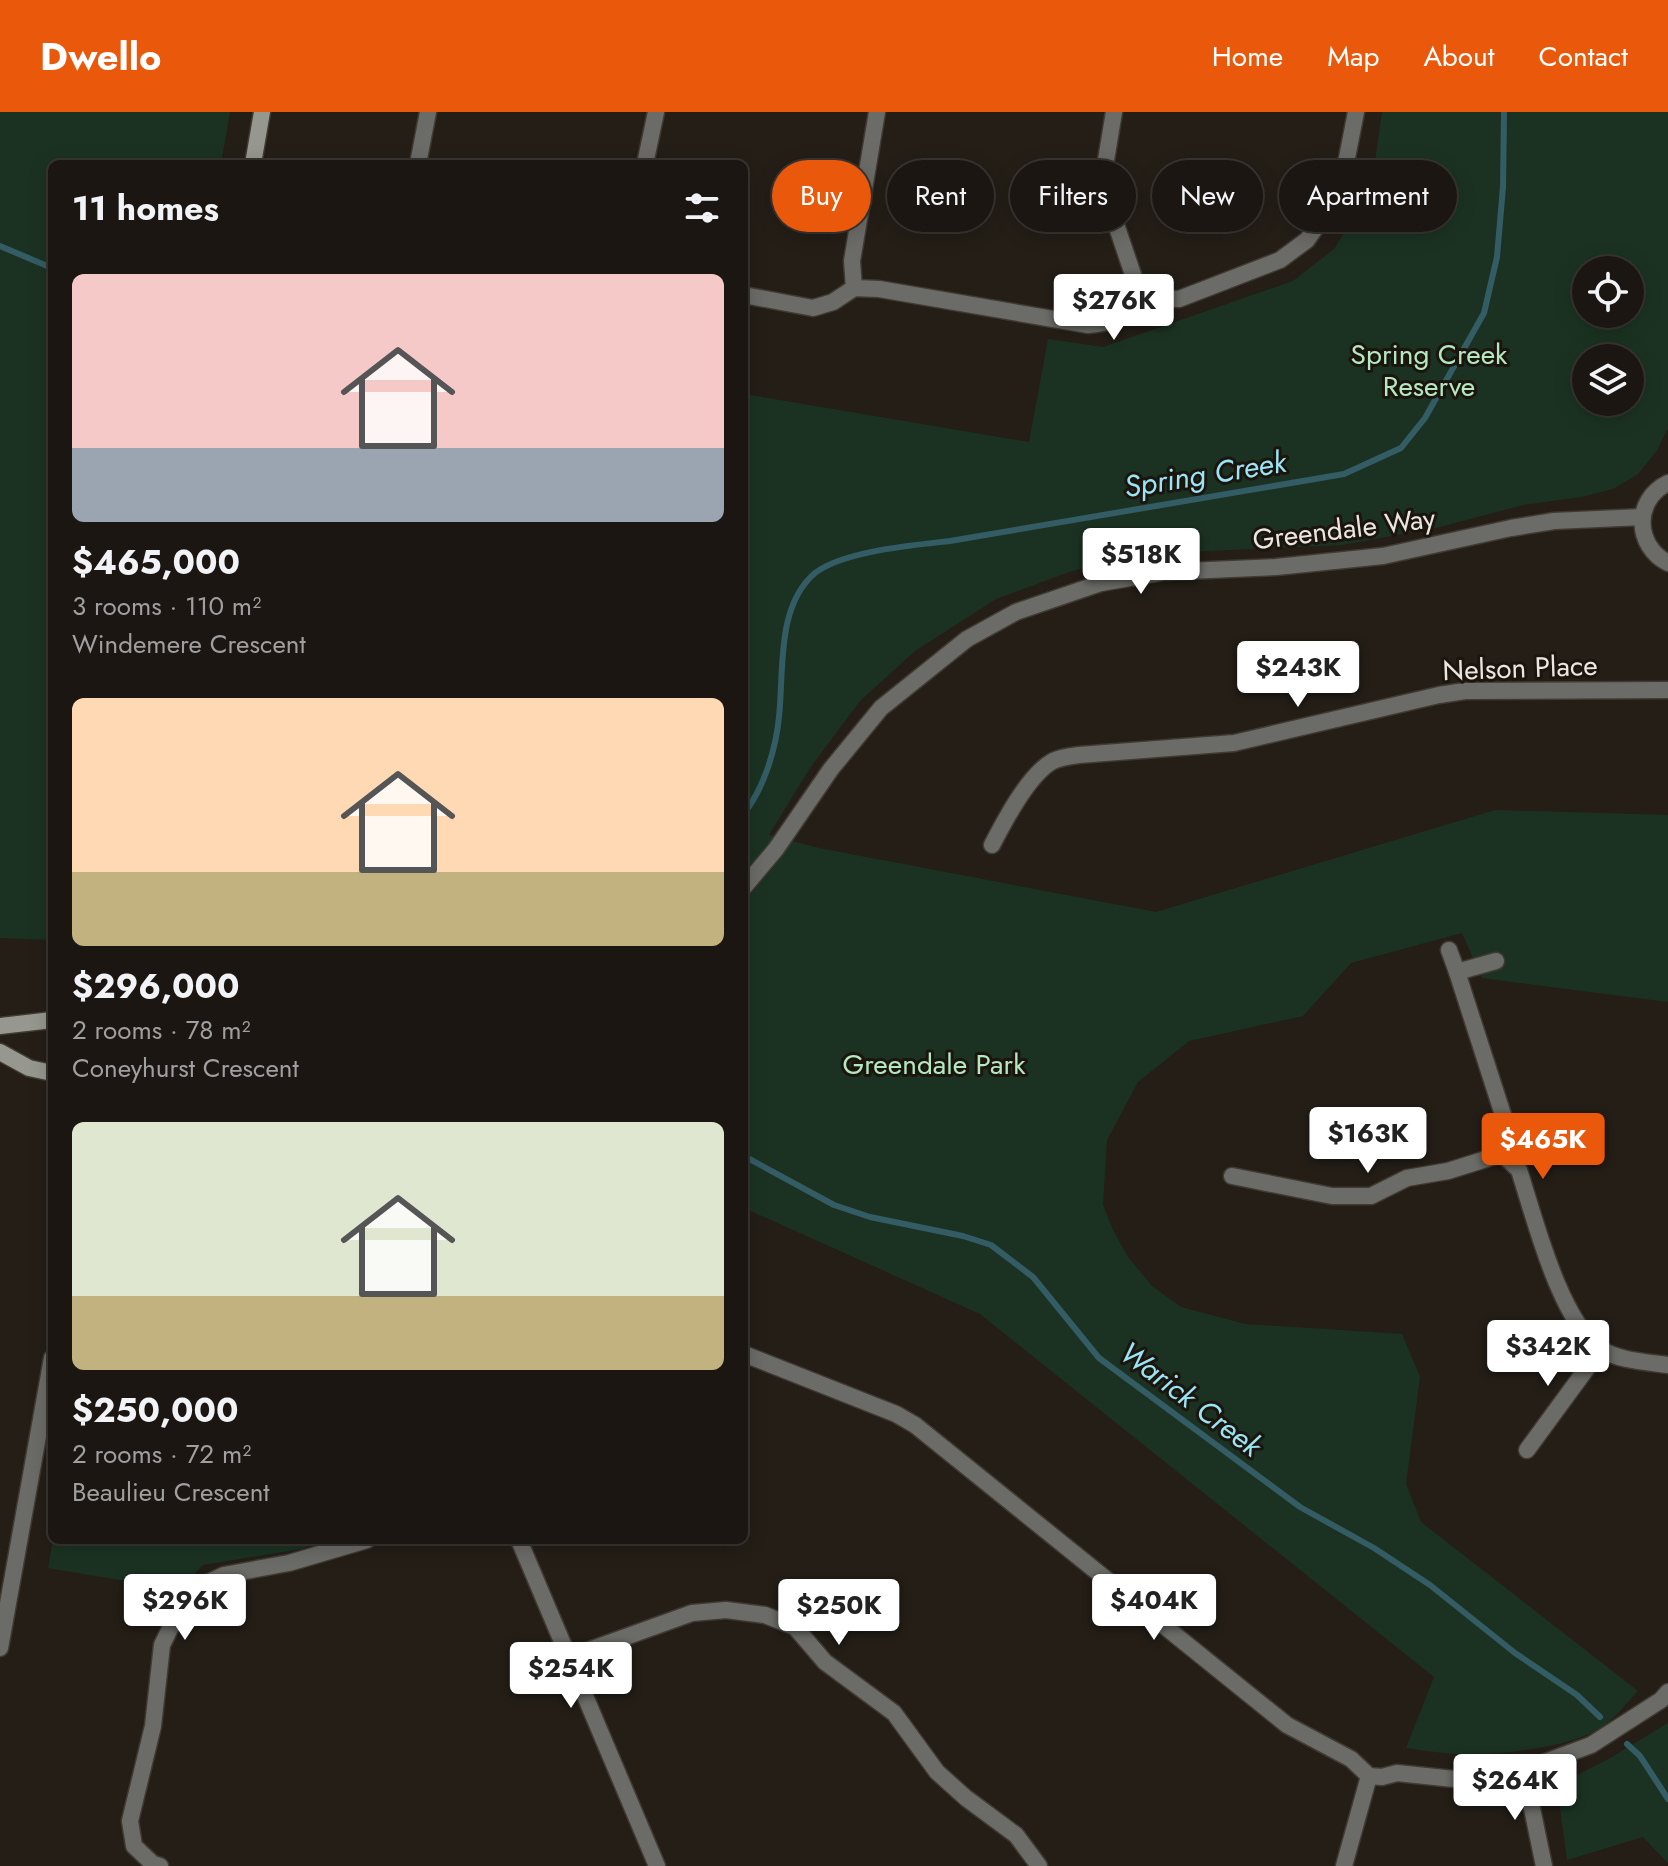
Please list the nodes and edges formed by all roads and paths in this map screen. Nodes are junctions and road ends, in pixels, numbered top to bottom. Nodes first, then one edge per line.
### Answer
1 (262, 112) edge
2 (428, 112) edge
3 (656, 112) edge
4 (877, 112) edge
5 (1114, 112) edge
6 (1356, 112) edge
7 (254, 160) edge
8 (419, 160) edge
9 (646, 160) edge
10 (854, 288) junction
11 (748, 296) edge
12 (1141, 298) junction
13 (1668, 483) edge
14 (1642, 517) junction
15 (1668, 563) edge
16 (1668, 690) edge
17 (992, 845) dead end
18 (748, 882) edge
19 (1449, 950) dead end
20 (1496, 961) dead end
21 (1457, 972) junction
22 (48, 1020) edge
23 (0, 1026) edge
24 (0, 1052) edge
25 (48, 1072) edge
26 (1502, 1154) junction
27 (1232, 1176) dead end
28 (1601, 1349) junction
29 (748, 1356) edge
30 (1668, 1365) edge
31 (48, 1380) edge
32 (1527, 1450) dead end
33 (353, 1544) edge
34 (521, 1544) edge
35 (0, 1648) edge
36 (570, 1657) junction
37 (1668, 1692) edge
38 (1524, 1770) junction
39 (1369, 1776) junction
40 (160, 1866) edge
41 (657, 1866) edge
42 (1039, 1866) edge
43 (1344, 1866) edge
44 (1544, 1866) edge

1 - 7 main road
2 - 8 street
3 - 9 street
4 - 10 street
5 - 12 street
6 - 12 street
10 - 11 street
10 - 12 street
13 - 14 street
14 - 15 street
14 - 18 street, Greendale Way
16 - 17 street, Nelson Place
19 - 21 street
20 - 21 street
21 - 26 street
22 - 23 main road
24 - 25 main road
26 - 27 street
26 - 28 street
28 - 30 street
28 - 32 street
29 - 39 street
31 - 35 street
33 - 40 street
34 - 36 street
36 - 41 street
36 - 42 street
37 - 38 street
38 - 39 street
38 - 44 street
39 - 43 street

